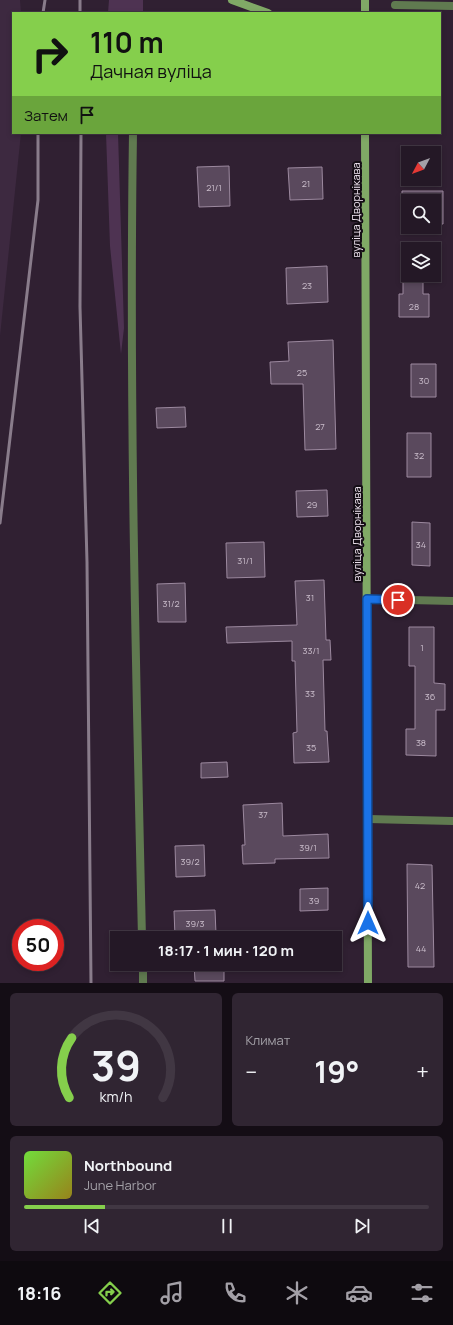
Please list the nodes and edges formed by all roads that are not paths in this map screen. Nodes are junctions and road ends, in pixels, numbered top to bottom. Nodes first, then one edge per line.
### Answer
1 (232, 0) edge
2 (365, 0) edge
3 (395, 5) dead end
4 (453, 6) edge
5 (265, 12) edge
6 (365, 12) edge
7 (133, 134) edge
8 (365, 134) edge
9 (367, 599) junction
10 (453, 601) edge
11 (368, 819) junction
12 (453, 820) edge
13 (142, 931) edge
14 (142, 971) edge
15 (143, 983) edge
16 (368, 983) edge

1 - 5 main road
2 - 6 main road
3 - 4 street
7 - 13 street
8 - 9 main road, вуліца Дворнікава
9 - 10 street
9 - 11 main road, вуліца Дворнікава
11 - 12 street
11 - 16 main road, вуліца Дворнікава
14 - 15 street

